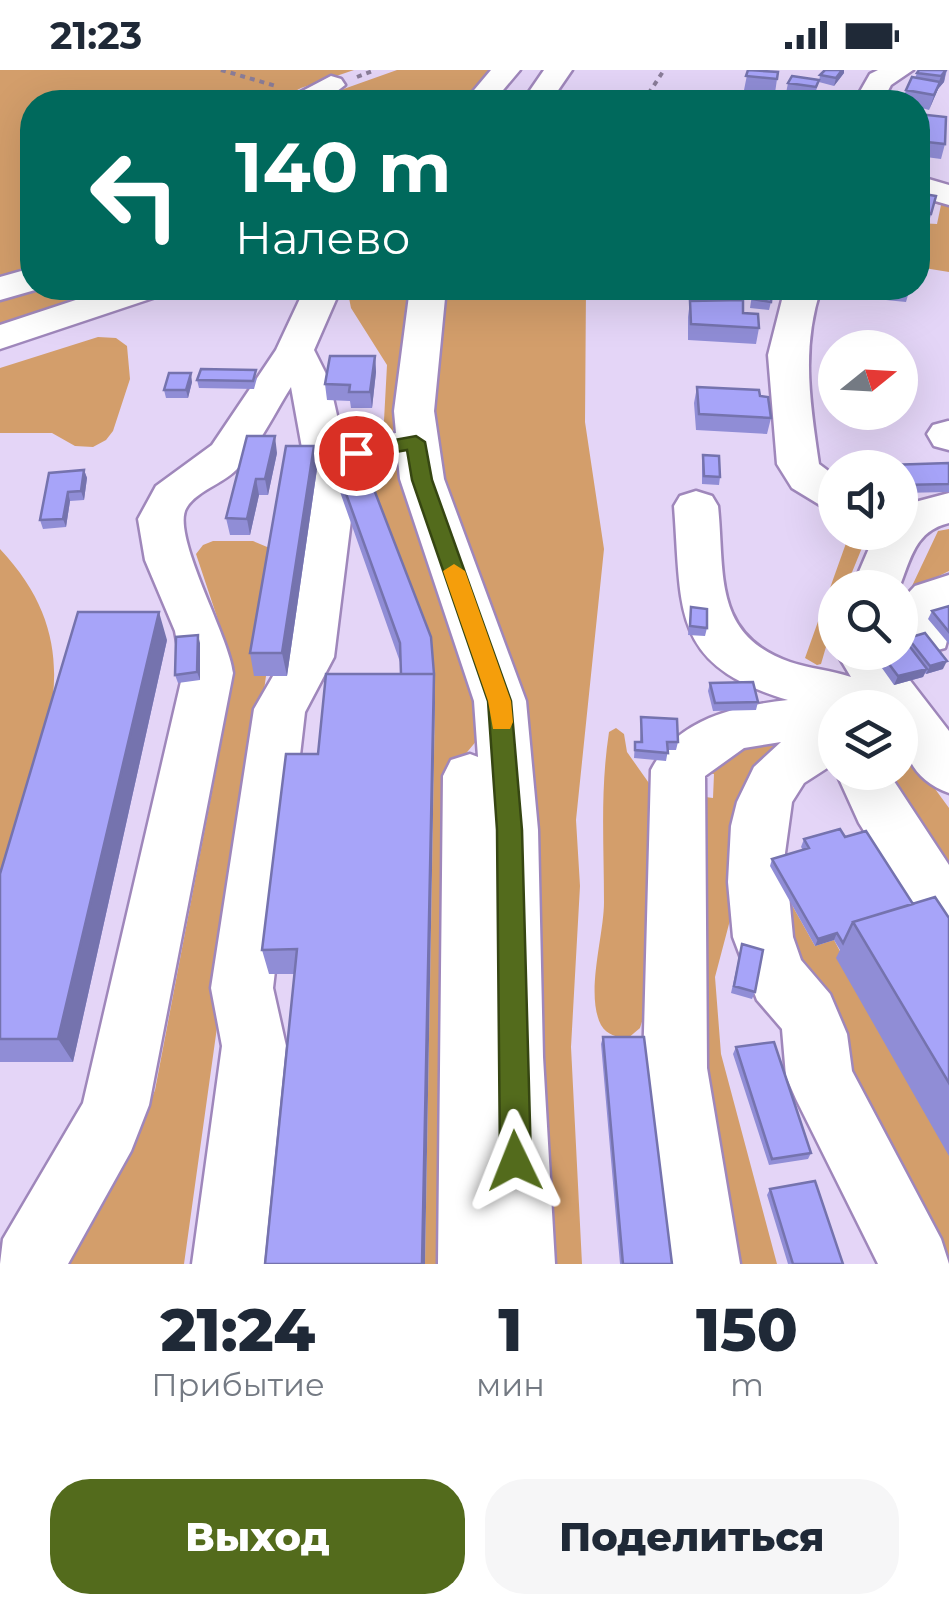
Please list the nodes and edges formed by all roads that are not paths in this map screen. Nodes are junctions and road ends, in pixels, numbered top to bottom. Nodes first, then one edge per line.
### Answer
1 (506, 70) edge
2 (331, 85) dead end
3 (323, 90) edge
4 (488, 90) edge
5 (111, 300) edge
6 (318, 300) edge
7 (426, 300) edge
8 (798, 300) edge
9 (0, 338) edge
10 (295, 350) junction
11 (416, 442) junction
12 (326, 459) junction
13 (818, 485) edge
14 (696, 506) dead end
15 (949, 508) edge
16 (918, 516) edge
17 (949, 592) edge
18 (928, 635) edge
19 (827, 690) edge
20 (818, 703) edge
21 (818, 727) edge
22 (918, 748) edge
23 (949, 771) edge
24 (470, 776) dead end
25 (869, 790) edge
26 (949, 914) edge
27 (28, 1264) edge
28 (228, 1264) edge
29 (474, 1264) edge
30 (519, 1264) edge
31 (704, 1264) edge
32 (916, 1264) edge

1 - 4 street
2 - 3 street
5 - 9 street
6 - 10 street
7 - 11 street
8 - 13 street
10 - 12 street
10 - 27 street
11 - 12 street
11 - 30 street
12 - 28 street
14 - 19 street
15 - 16 street
17 - 18 street
20 - 31 street
21 - 32 street
22 - 23 street
24 - 29 street
25 - 26 street

